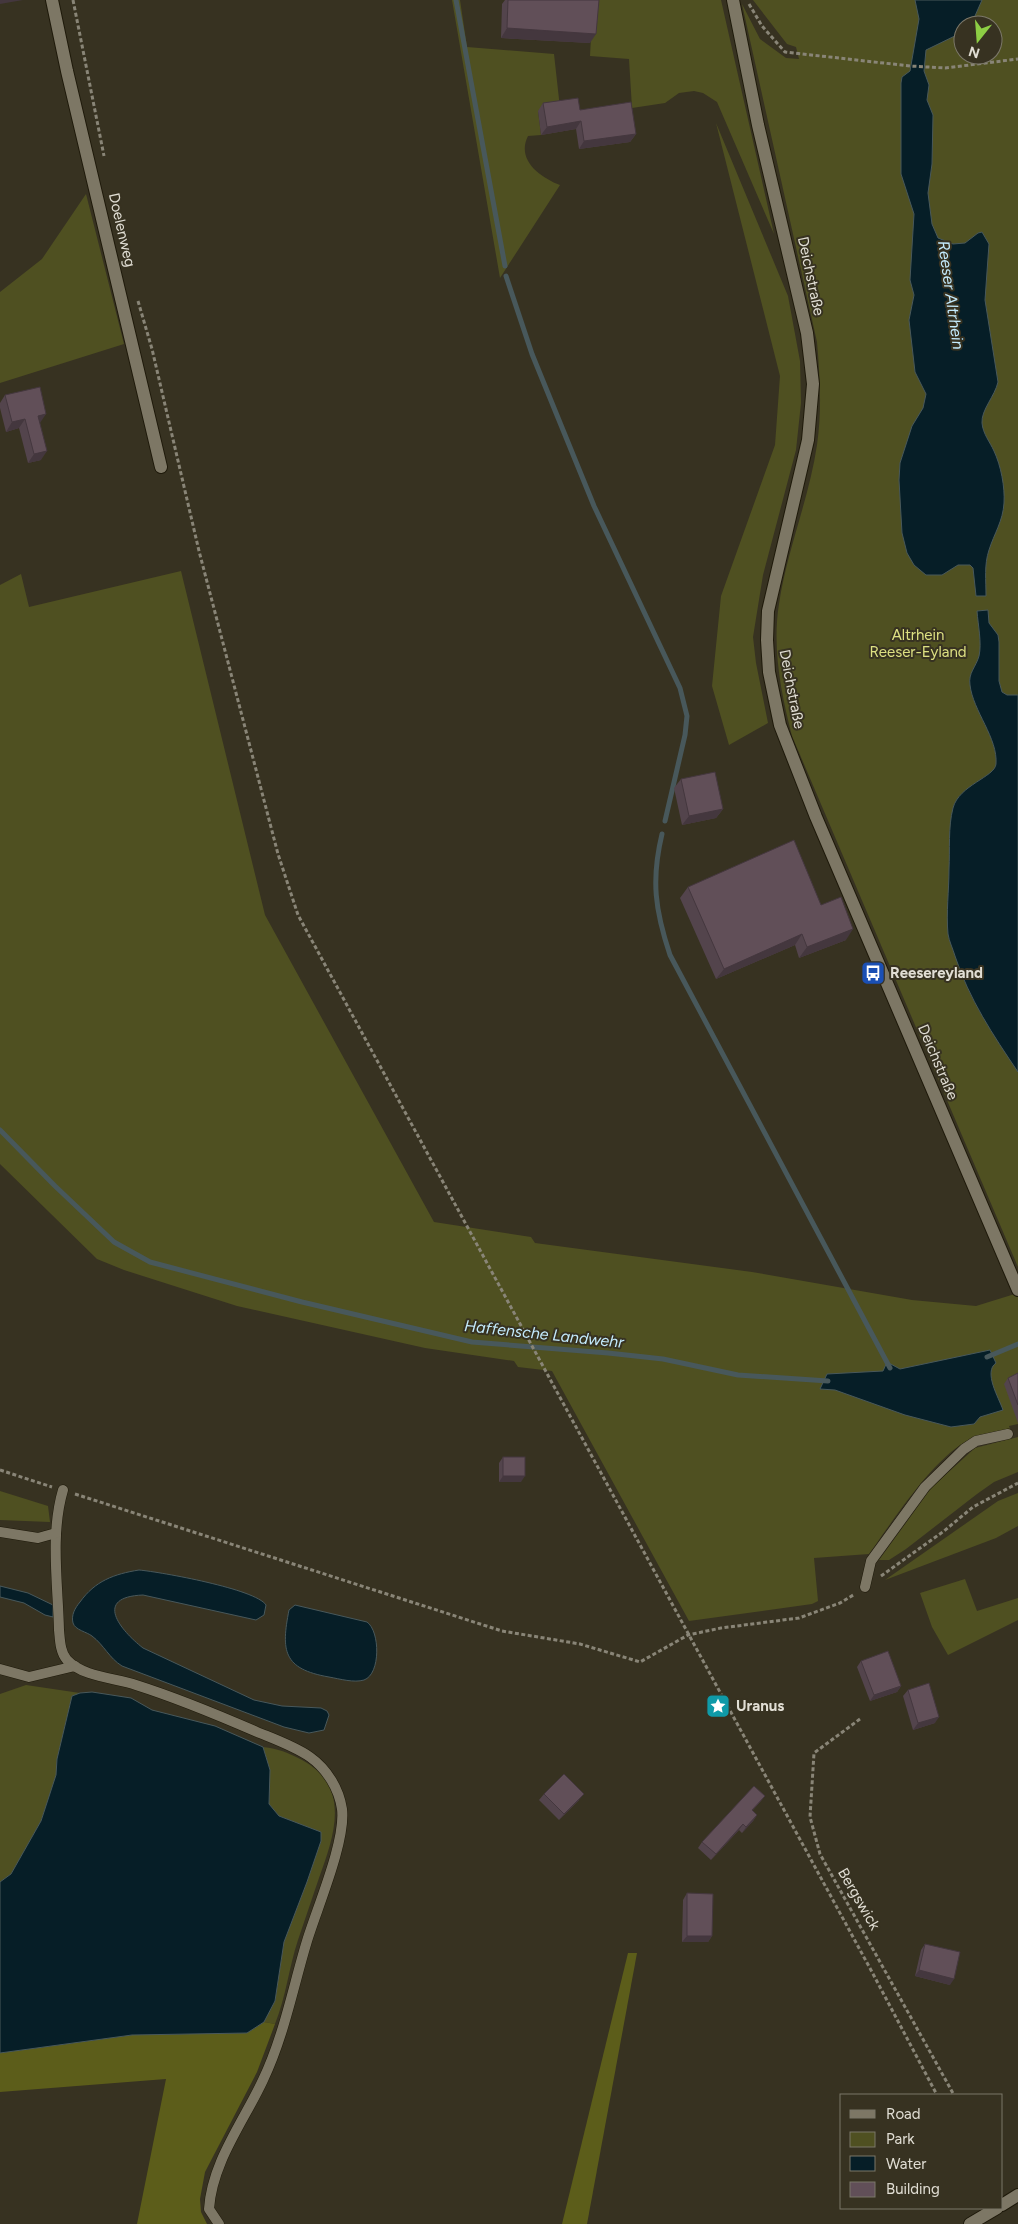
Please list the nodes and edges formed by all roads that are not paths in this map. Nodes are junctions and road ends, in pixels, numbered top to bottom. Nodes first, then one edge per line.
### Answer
1 (52, 0) edge
2 (733, 0) edge
3 (161, 467) dead end
4 (1018, 1290) edge
5 (1008, 1434) dead end
6 (63, 1490) road end
7 (0, 1532) edge
8 (56, 1533) junction
9 (865, 1588) road end
10 (74, 1666) junction
11 (0, 1669) edge
12 (1018, 2195) edge
13 (1003, 2204) edge
14 (995, 2209) edge
15 (219, 2224) edge
16 (970, 2224) edge

1 - 3 street, Doelenweg
2 - 4 street, Deichstraße
5 - 9 lane
6 - 8 lane
7 - 8 lane
8 - 10 lane
10 - 11 lane
10 - 15 lane
12 - 13 street
14 - 16 street

